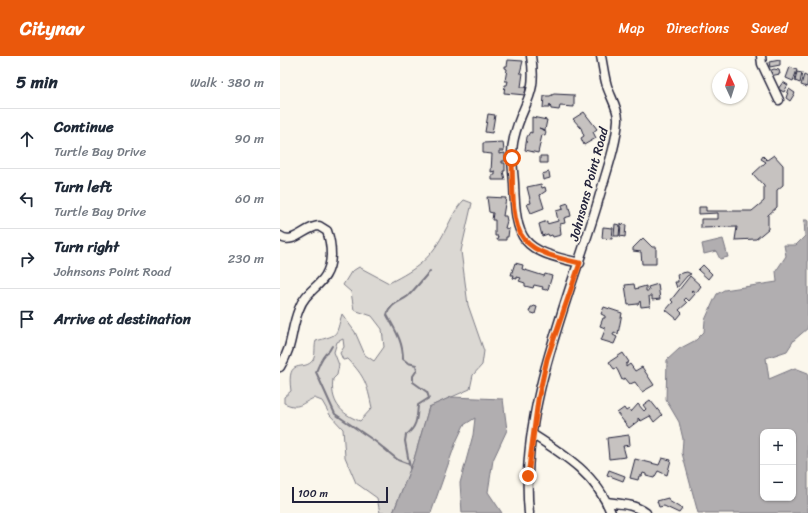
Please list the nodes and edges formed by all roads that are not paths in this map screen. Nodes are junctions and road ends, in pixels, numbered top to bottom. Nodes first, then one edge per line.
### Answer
1 (531, 56) edge
2 (601, 56) edge
3 (761, 56) edge
4 (779, 100) dead end
5 (280, 236) edge
6 (580, 263) junction
7 (280, 367) edge
8 (532, 434) junction
9 (607, 502) junction
10 (529, 513) edge
11 (611, 513) edge
12 (646, 513) edge

1 - 6 street
2 - 6 street, Johnsons Point Road
3 - 4 street
5 - 7 street
6 - 8 street, Johnsons Point Road
8 - 9 street
8 - 10 street, Johnsons Point Road
9 - 11 street
9 - 12 street

